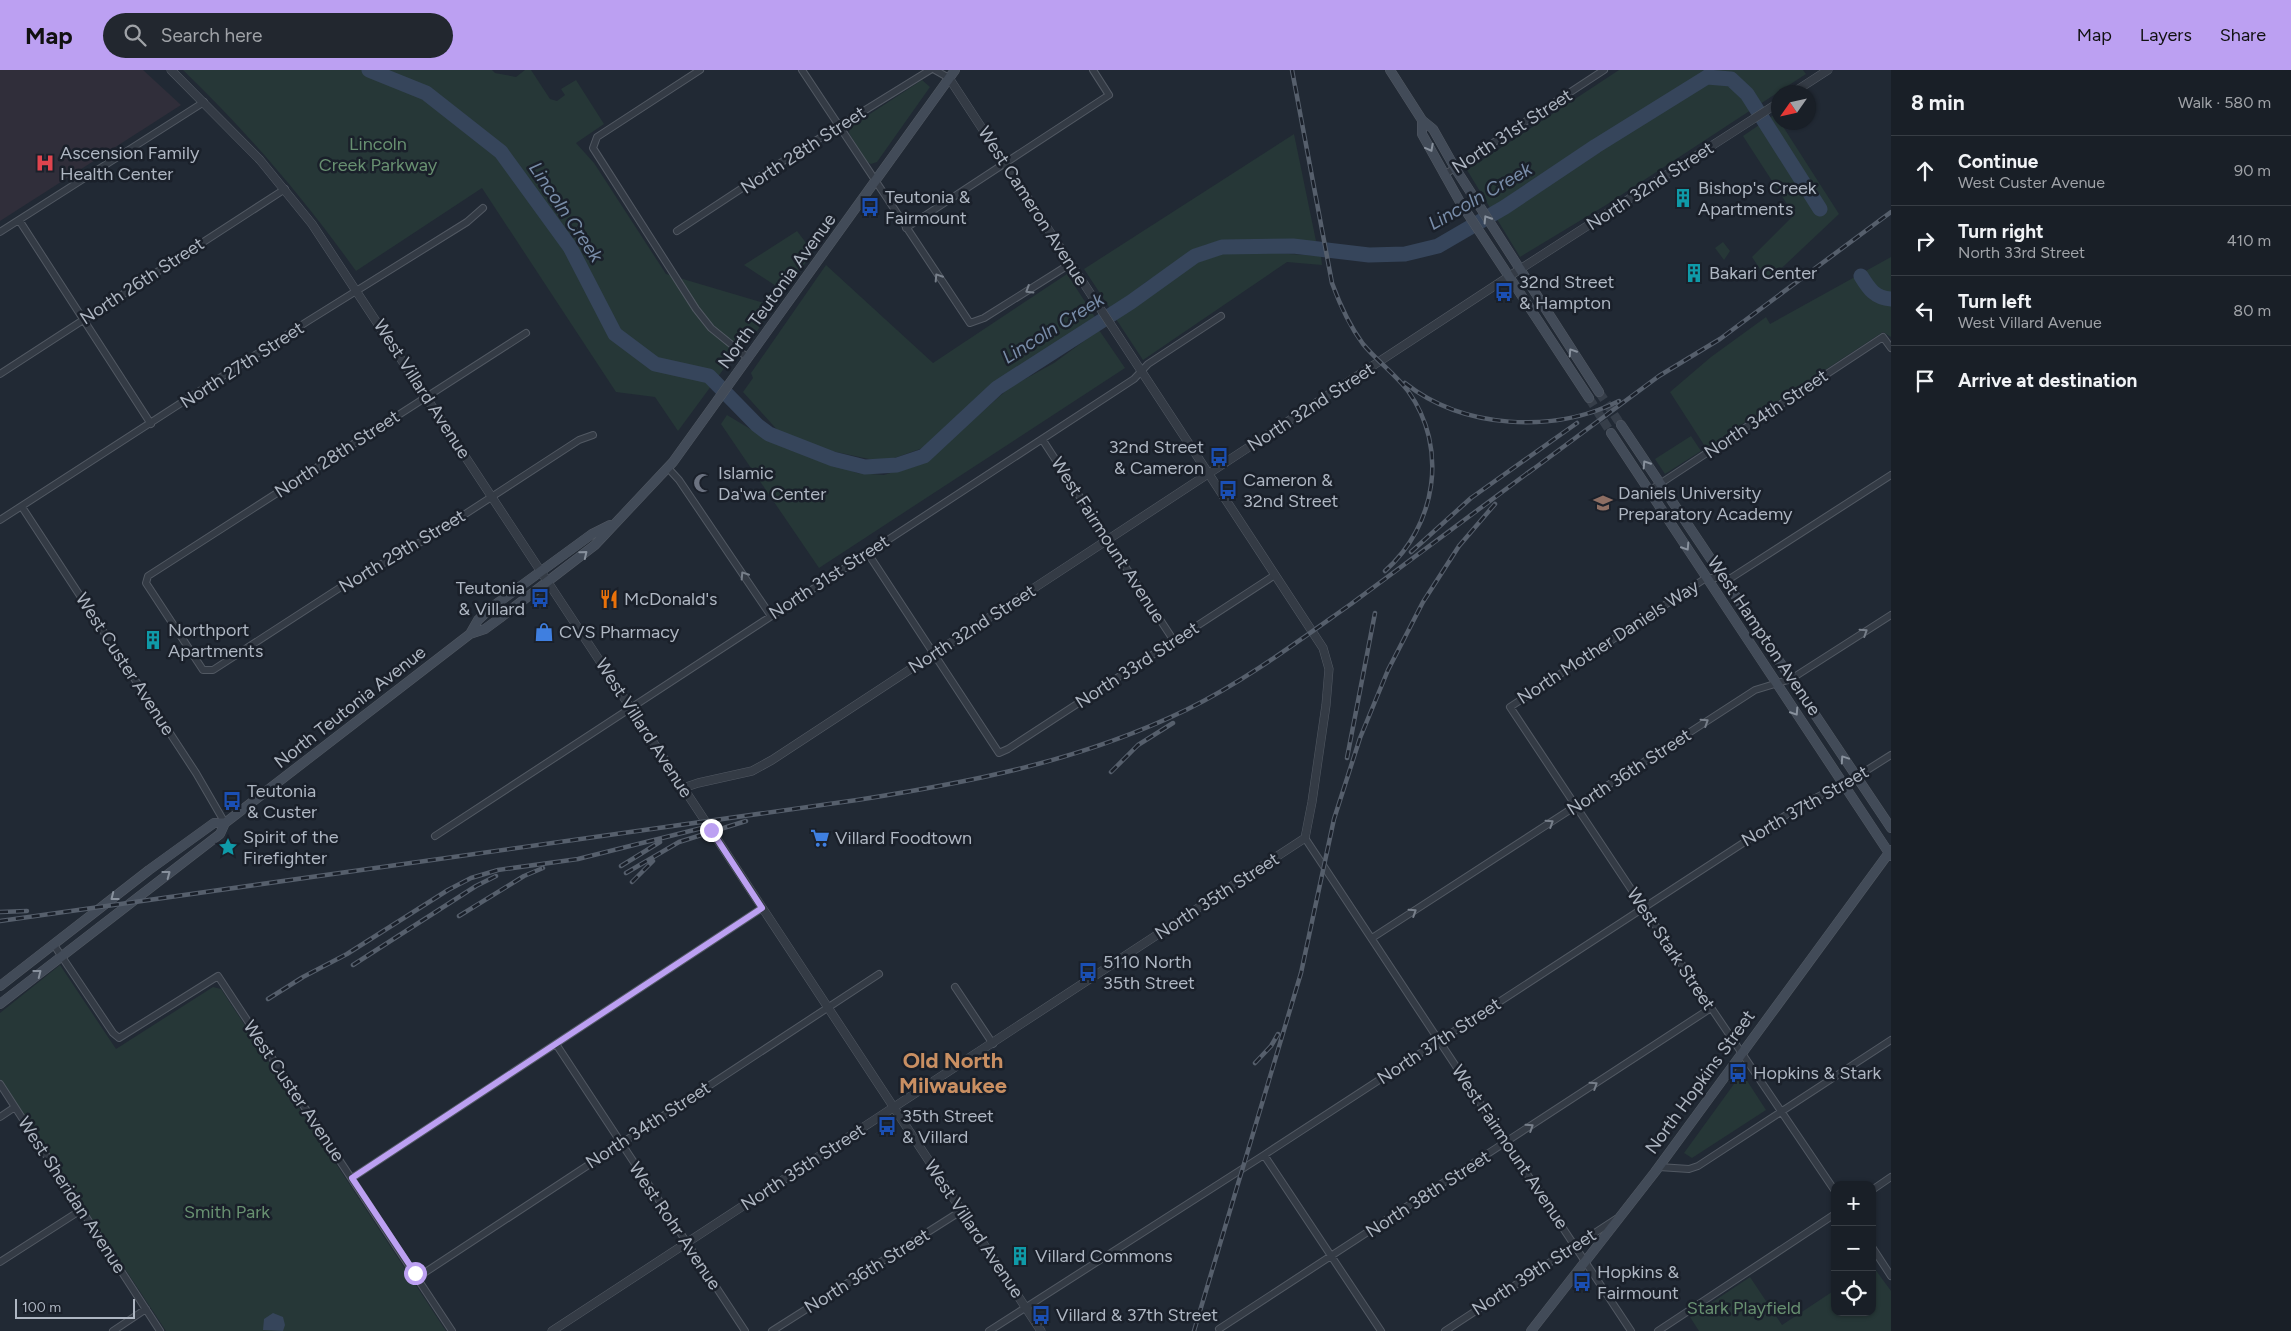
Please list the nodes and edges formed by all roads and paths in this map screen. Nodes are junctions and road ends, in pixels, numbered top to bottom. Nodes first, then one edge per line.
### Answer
1 (171, 70) edge
2 (700, 70) edge
3 (802, 70) edge
4 (930, 70) edge
5 (935, 70) edge
6 (955, 70) edge
7 (1093, 70) edge
8 (1390, 70) edge
9 (1604, 70) edge
10 (1828, 70) edge
11 (949, 78) junction
12 (1805, 85) edge
13 (204, 102) junction
14 (1771, 107) edge
15 (1422, 120) junction
16 (838, 126) junction
17 (1004, 162) junction
18 (1455, 168) junction
19 (1444, 175) junction
20 (876, 182) junction
21 (285, 189) junction
22 (483, 208) dead end
23 (19, 220) junction
24 (906, 228) junction
25 (677, 231) dead end
26 (0, 232) edge
27 (1070, 264) junction
28 (1519, 270) junction
29 (1508, 277) junction
30 (357, 292) junction
31 (1221, 316) dead end
32 (83, 319) junction
33 (526, 333) dead end
34 (1891, 348) edge
35 (746, 361) junction
36 (1141, 372) junction
37 (0, 374) edge
38 (1599, 392) tunnel mouth
39 (427, 397) junction
40 (1588, 398) tunnel mouth
41 (151, 424) junction
42 (1621, 426) tunnel mouth
43 (1611, 433) tunnel mouth
44 (593, 435) dead end
45 (1042, 439) junction
46 (668, 468) junction
47 (1208, 474) junction
48 (1891, 475) edge
49 (1659, 485) junction
50 (1649, 491) junction
51 (493, 497) junction
52 (22, 507) junction
53 (0, 520) edge
54 (615, 522) junction
55 (1108, 540) junction
56 (867, 552) junction
57 (541, 570) junction
58 (1275, 576) junction
59 (1706, 578) junction
60 (1722, 578) junction
61 (548, 582) junction
62 (1891, 615) edge
63 (771, 616) junction
64 (470, 634) junction
65 (1174, 641) junction
66 (932, 654) junction
67 (213, 670) joint
68 (1791, 679) junction
69 (1776, 682) junction
70 (1510, 707) joint
71 (630, 708) junction
72 (1891, 755) edge
73 (1856, 777) junction
74 (1843, 784) junction
75 (683, 788) junction
76 (1576, 806) junction
77 (225, 823) junction
78 (1891, 828) edge
79 (435, 836) dead end
80 (1305, 838) junction
81 (1890, 853) edge
82 (762, 908) junction
83 (1642, 908) junction
84 (1372, 938) junction
85 (54, 945) junction
86 (61, 955) junction
87 (879, 974) dead end
88 (0, 986) edge
89 (955, 987) dead end
90 (0, 1004) edge
91 (828, 1007) junction
92 (1711, 1008) junction
93 (1891, 1040) edge
94 (1439, 1041) junction
95 (556, 1044) junction
96 (993, 1044) junction
97 (1741, 1053) junction
98 (0, 1084) edge
99 (16, 1107) junction
100 (894, 1109) junction
101 (1780, 1111) junction
102 (0, 1117) edge
103 (1507, 1142) junction
104 (620, 1143) junction
105 (1264, 1155) junction
106 (1659, 1167) junction
107 (1891, 1177) edge
108 (352, 1178) junction
109 (1831, 1185) edge
110 (1876, 1187) edge
111 (81, 1210) junction
112 (961, 1211) junction
113 (1623, 1214) junction
114 (1831, 1217) edge
115 (686, 1242) junction
116 (1575, 1246) junction
117 (1876, 1254) edge
118 (1331, 1258) junction
119 (1586, 1261) junction
120 (0, 1262) edge
121 (1891, 1276) edge
122 (418, 1277) junction
123 (1026, 1307) junction
124 (146, 1309) junction
125 (1219, 1329) dead end
126 (113, 1331) edge
127 (160, 1331) edge
128 (452, 1331) edge
129 (552, 1331) edge
130 (745, 1331) edge
131 (772, 1331) edge
132 (989, 1331) edge
133 (1041, 1331) edge
134 (1380, 1331) edge
135 (1445, 1331) edge
136 (1531, 1331) edge
137 (1632, 1331) edge
138 (1658, 1331) edge

1 - 13 street, West Villard Avenue
2 - 35 street
3 - 16 street
4 - 16 street, North 28th Street
5 - 11 street
6 - 11 main road, North Teutonia Avenue
7 - 17 street
8 - 15 main road
9 - 18 street, North 31st Street
10 - 12 street
11 - 17 street, West Cameron Avenue
11 - 20 main road, North Teutonia Avenue
13 - 21 street, West Villard Avenue
13 - 23 street
14 - 28 street, North 32nd Street
15 - 18 main road
15 -> 19 main road
16 - 20 street
16 - 25 street, North 28th Street
17 - 24 street
17 - 27 street, West Cameron Avenue
18 - 19 street, North 31st Street
28 -> 18 main road
19 - 29 main road
20 - 24 street
20 - 35 main road, North Teutonia Avenue
21 - 30 street, West Villard Avenue
21 - 32 street, North 26th Street
22 - 30 street, North 27th Street
23 - 26 street
23 - 32 street
27 -> 24 street
27 - 36 street, West Cameron Avenue
28 - 29 street, North 32nd Street
38 -> 28 main road
29 - 40 main road
29 - 47 street, North 32nd Street
30 - 39 street, West Villard Avenue
30 - 41 street, North 27th Street
31 - 36 street, North 31st Street
32 - 37 street, North 26th Street
32 - 41 street
33 - 39 street, North 28th Street
34 - 49 street, North 34th Street
35 - 46 main road, North Teutonia Avenue
36 - 45 street, North 31st Street
36 - 47 street, West Cameron Avenue
39 - 51 street, West Villard Avenue
39 - 67 street, North 28th Street
41 - 52 street, North 27th Street
49 -> 42 main road, West Hampton Avenue
43 - 50 main road, West Hampton Avenue
44 - 51 street, North 29th Street
45 - 55 street, West Fairmount Avenue
45 - 56 street, North 31st Street
46 - 54 main road, North Teutonia Avenue
63 -> 46 street
47 - 55 street, North 32nd Street
47 - 58 street, West Cameron Avenue
48 - 60 street
49 - 50 street, North 34th Street
49 - 60 main road, West Hampton Avenue
50 -> 59 main road, West Hampton Avenue
51 - 57 street, West Villard Avenue
51 - 67 street, North 29th Street
52 - 53 street, North 27th Street
52 - 77 street, West Custer Avenue
54 - 57 main road, North Teutonia Avenue
61 -> 54 main road, North Teutonia Avenue
55 - 65 street, West Fairmount Avenue
55 - 66 street, North 32nd Street
56 - 63 street, North 31st Street
56 - 66 street
57 - 61 street, West Villard Avenue
57 - 64 main road, North Teutonia Avenue
58 - 65 street, North 33rd Street
58 - 80 street, West Cameron Avenue
59 - 60 street
59 - 69 main road, West Hampton Avenue
59 - 70 street, North Mother Daniels Way
60 - 68 main road, West Hampton Avenue
61 - 64 main road, North Teutonia Avenue
61 - 71 street, West Villard Avenue
68 -> 62 street, North 36th Street
63 - 71 street, North 31st Street
64 - 77 main road, North Teutonia Avenue
65 - 66 street, North 33rd Street
66 - 75 street, North 32nd Street
68 - 69 street, North 36th Street
73 -> 68 main road, West Hampton Avenue
69 -> 74 main road, West Hampton Avenue
76 -> 69 street, North 36th Street
70 - 76 street, West Stark Street
71 - 75 street, West Villard Avenue
71 - 79 street, North 31st Street
72 - 73 street, North 37th Street
73 - 74 street, North 37th Street
73 - 78 main road, West Hampton Avenue
74 - 81 main road, West Hampton Avenue
74 - 83 street, North 37th Street
75 - 82 street, West Villard Avenue
76 - 83 street, West Stark Street
84 -> 76 street, North 36th Street
77 -> 85 main road, North Teutonia Avenue
86 -> 77 main road, North Teutonia Avenue
80 - 84 street, West Fairmount Avenue
80 - 96 street, North 35th Street
81 - 97 main road, North Hopkins Street
82 - 91 street, West Villard Avenue
82 - 95 street
83 - 92 street, West Stark Street
83 - 94 street, North 37th Street
84 - 94 street, West Fairmount Avenue
85 - 86 street
85 - 88 main road, North Teutonia Avenue
90 -> 86 main road, North Teutonia Avenue
86 - 108 street, West Custer Avenue
87 - 91 street, North 34th Street
89 - 96 street
91 - 100 street, West Villard Avenue
91 - 104 street, North 34th Street
92 - 97 street, West Stark Street
103 -> 92 street, North 38th Street
93 - 101 street
94 - 103 street, West Fairmount Avenue
94 - 105 street, North 37th Street
95 - 104 street, West Rohr Avenue
95 - 108 street
96 - 100 street, North 35th Street
97 - 101 street, West Stark Street
97 - 106 main road, North Hopkins Street
98 - 99 street, West Sheridan Avenue
99 - 102 street
99 - 111 street, West Sheridan Avenue
100 - 112 street, West Villard Avenue
100 - 115 street, North 35th Street
101 - 106 street
101 - 109 street, West Stark Street
103 - 116 street, West Fairmount Avenue
103 - 118 street, North 38th Street
104 - 115 street, West Rohr Avenue
104 - 122 street, North 34th Street
105 - 118 street
105 - 123 street, North 37th Street
106 - 113 main road, North Hopkins Street
107 - 110 street
108 - 122 street, West Custer Avenue
111 - 120 street
111 - 124 street, West Sheridan Avenue
112 - 123 street, West Villard Avenue
112 - 131 street, North 36th Street
113 - 116 street, North 39th Street
113 - 119 main road, North Hopkins Street
114 - 138 street
115 - 129 street, North 35th Street
115 - 130 street, West Rohr Avenue
116 - 119 street, West Fairmount Avenue
116 - 135 street, North 39th Street
117 - 121 street
118 - 125 street, North 38th Street
118 - 134 street
119 - 136 main road, North Hopkins Street
119 - 137 street, West Fairmount Avenue
122 - 128 street, West Custer Avenue
123 - 132 street, North 37th Street
123 - 133 street, West Villard Avenue
124 - 126 street
124 - 127 street, West Sheridan Avenue

